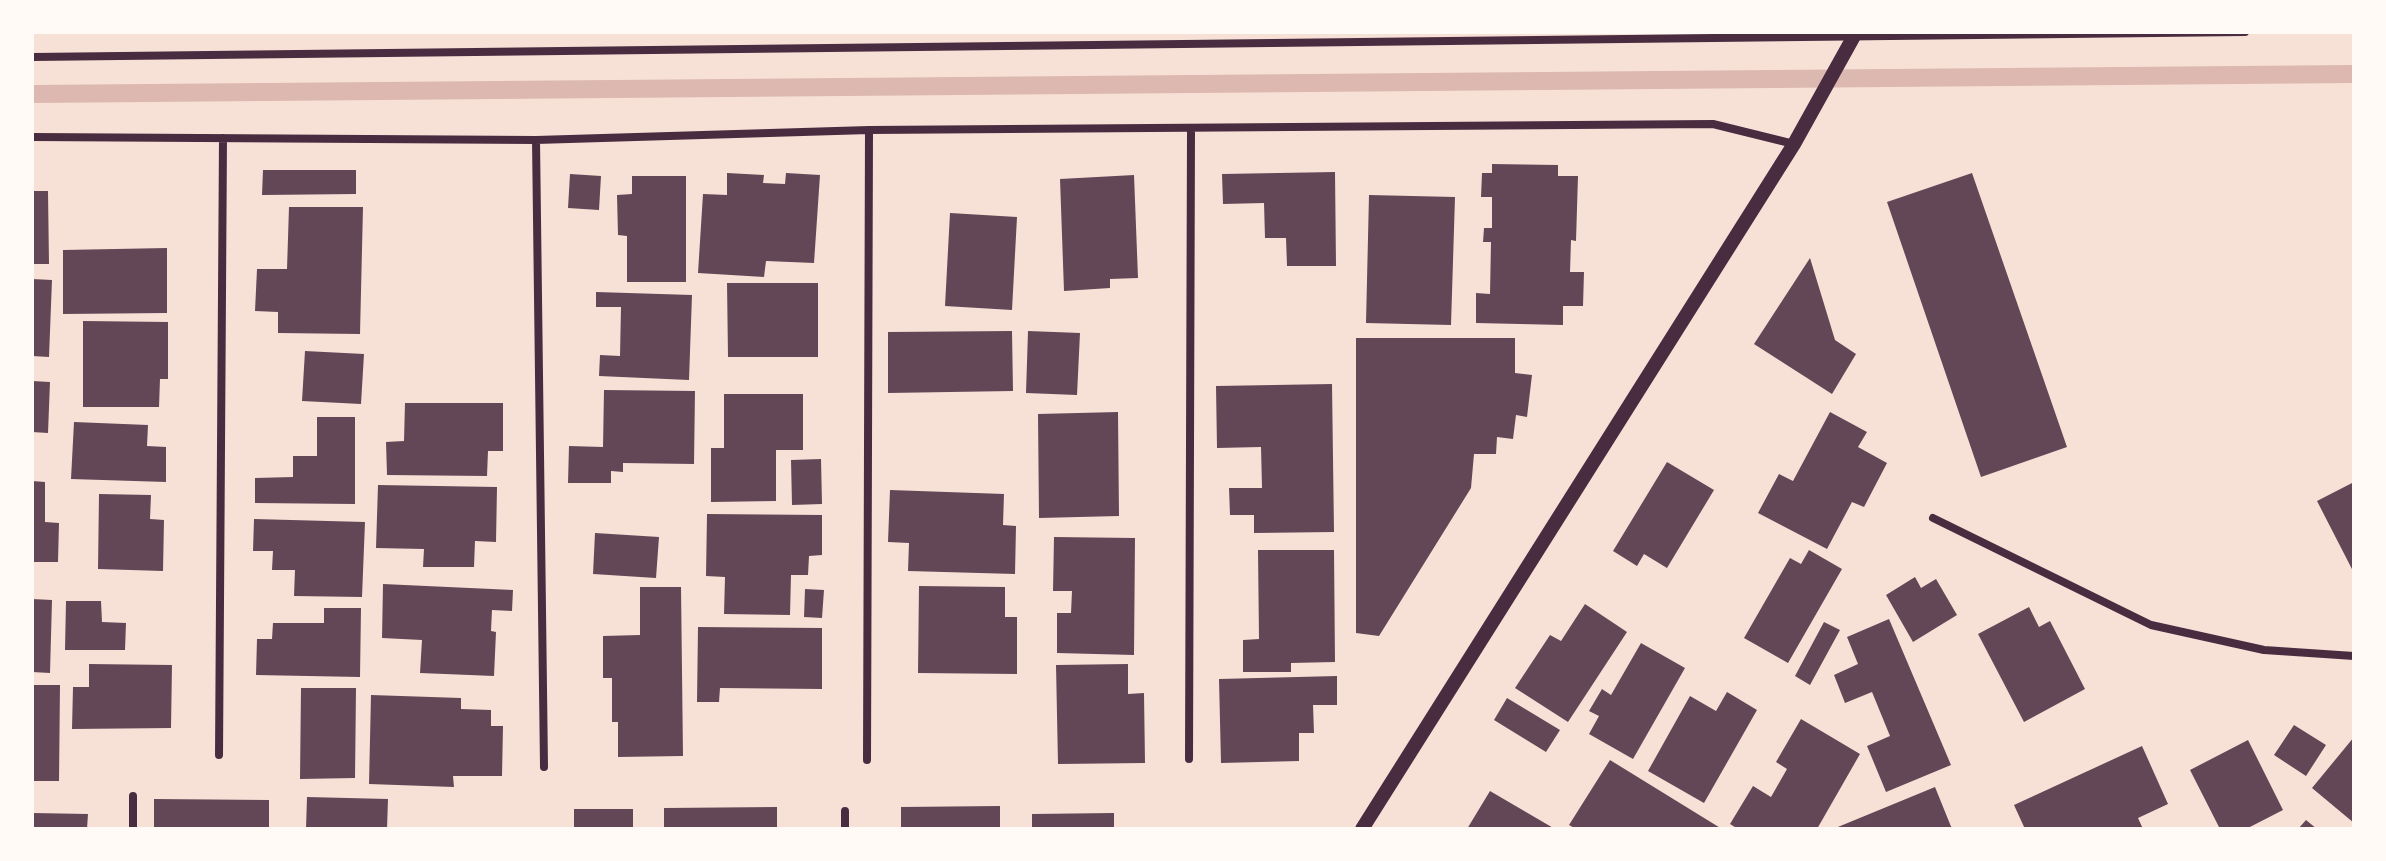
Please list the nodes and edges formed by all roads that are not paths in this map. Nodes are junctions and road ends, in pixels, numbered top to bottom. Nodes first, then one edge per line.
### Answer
1 (2245, 32) edge
2 (1854, 36) junction
3 (32, 57) edge
4 (1191, 129) junction
5 (869, 130) junction
6 (32, 137) edge
7 (223, 138) junction
8 (536, 140) junction
9 (1794, 144) junction
10 (1933, 518) dead end
11 (2354, 656) edge
12 (219, 755) dead end
13 (1189, 759) dead end
14 (867, 760) dead end
15 (544, 767) dead end
16 (133, 796) dead end
17 (845, 811) dead end
18 (133, 829) edge
19 (845, 829) edge
20 (1362, 829) edge

1 - 2 street
2 - 3 street
2 - 9 street
4 - 5 street
4 - 9 street
4 - 13 street
5 - 8 street
5 - 14 street
6 - 7 street
7 - 8 street
7 - 12 street
8 - 15 street
9 - 20 street
10 - 11 street
16 - 18 street
17 - 19 street

